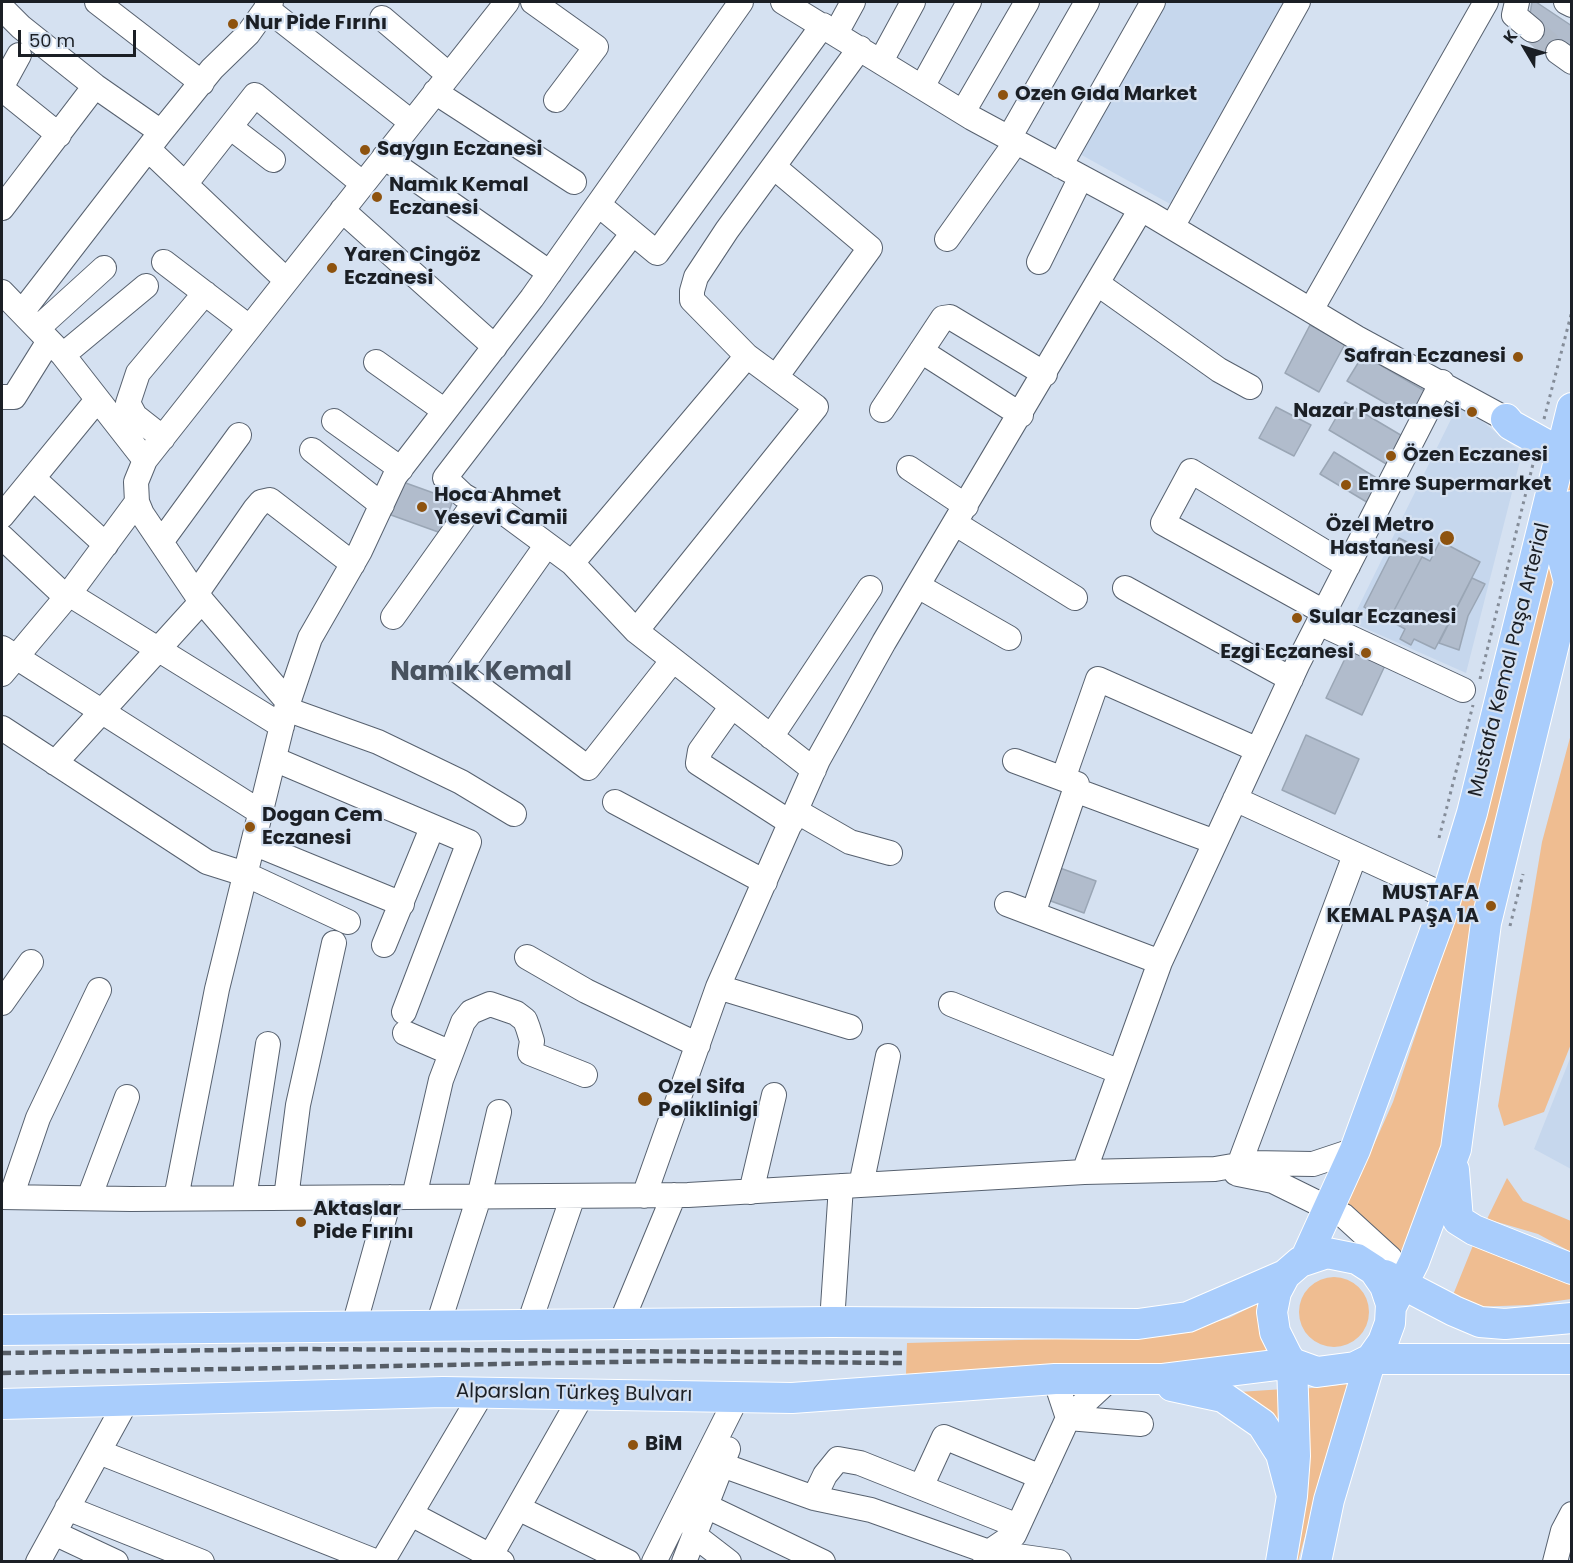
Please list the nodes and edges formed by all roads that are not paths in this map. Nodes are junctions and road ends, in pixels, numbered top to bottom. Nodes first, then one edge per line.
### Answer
1 (97, 2) edge
2 (507, 2) edge
3 (533, 2) edge
4 (741, 2) edge
5 (783, 2) edge
6 (853, 2) edge
7 (913, 2) edge
8 (969, 2) edge
9 (1027, 2) edge
10 (1087, 2) edge
11 (1153, 2) edge
12 (1298, 2) edge
13 (1486, 2) edge
14 (1517, 2) edge
15 (1566, 2) edge
16 (269, 5) edge
17 (1572, 5) edge
18 (2, 8) edge
19 (382, 18) dead end
20 (830, 29) junction
21 (1532, 30) tunnel mouth
22 (860, 48) junction
23 (19, 55) dead end
24 (881, 62) junction
25 (202, 83) junction
26 (442, 83) junction
27 (95, 86) junction
28 (922, 87) junction
29 (2, 88) edge
30 (556, 100) dead end
31 (963, 112) junction
32 (411, 123) junction
33 (230, 127) junction
34 (59, 135) junction
35 (154, 140) junction
36 (1013, 140) junction
37 (384, 157) junction
38 (273, 160) dead end
39 (774, 167) junction
40 (1070, 171) junction
41 (574, 182) dead end
42 (186, 183) junction
43 (363, 184) junction
44 (599, 205) junction
45 (2, 208) edge
46 (1141, 209) junction
47 (342, 210) junction
48 (1172, 227) junction
49 (633, 233) junction
50 (947, 239) dead end
51 (164, 262) dead end
52 (1039, 262) dead end
53 (104, 268) dead end
54 (550, 273) junction
55 (286, 280) junction
56 (1098, 284) junction
57 (146, 286) dead end
58 (2, 292) edge
59 (205, 293) junction
60 (1311, 310) junction
61 (249, 327) junction
62 (43, 334) junction
63 (495, 347) junction
64 (921, 351) junction
65 (747, 356) junction
66 (376, 362) dead end
67 (1045, 374) junction
68 (776, 377) junction
69 (1442, 382) junction
70 (1250, 387) dead end
71 (2, 397) edge
72 (97, 400) junction
73 (1571, 408) edge
74 (882, 410) dead end
75 (445, 411) junction
76 (1021, 415) junction
77 (1506, 419) joint
78 (334, 421) dead end
79 (239, 435) dead end
80 (163, 438) junction
81 (1552, 447) edge
82 (312, 450) dead end
83 (145, 460) junction
84 (909, 468) dead end
85 (401, 469) junction
86 (33, 478) junction
87 (137, 501) junction
88 (475, 502) junction
89 (382, 505) junction
90 (1572, 506) edge
91 (961, 515) junction
92 (2, 516) edge
93 (2, 537) edge
94 (161, 542) junction
95 (106, 545) junction
96 (546, 546) junction
97 (572, 563) junction
98 (353, 564) junction
99 (1348, 566) junction
100 (1570, 576) edge
101 (918, 586) junction
102 (870, 588) dead end
103 (1125, 588) dead end
104 (67, 595) junction
105 (199, 597) junction
106 (1076, 598) dead end
107 (393, 617) dead end
108 (1322, 617) junction
109 (636, 631) junction
110 (1009, 638) dead end
111 (157, 650) junction
112 (6, 659) edge
113 (673, 660) junction
114 (1291, 679) junction
115 (1472, 691) road end
116 (732, 706) junction
117 (104, 711) junction
118 (285, 712) junction
119 (2, 728) edge
120 (771, 736) junction
121 (1258, 750) junction
122 (273, 759) junction
123 (1015, 761) dead end
124 (55, 763) junction
125 (814, 770) junction
126 (1069, 785) junction
127 (1235, 799) junction
128 (615, 802) dead end
129 (260, 812) junction
130 (514, 814) dead end
131 (793, 817) junction
132 (432, 828) junction
133 (1215, 842) junction
134 (253, 843) junction
135 (890, 853) dead end
136 (1355, 855) junction
137 (245, 874) junction
138 (765, 882) junction
139 (1444, 903) junction
140 (402, 904) junction
141 (1007, 904) dead end
142 (1033, 914) junction
143 (348, 922) dead end
144 (334, 943) dead end
145 (384, 945) dead end
146 (526, 957) dead end
147 (32, 962) dead end
148 (1160, 962) junction
149 (718, 987) junction
150 (99, 990) dead end
151 (2, 1003) edge
152 (951, 1004) dead end
153 (850, 1027) dead end
154 (268, 1044) dead end
155 (698, 1045) junction
156 (452, 1053) junction
157 (888, 1056) dead end
158 (1120, 1072) junction
159 (585, 1075) dead end
160 (774, 1095) dead end
161 (127, 1097) dead end
162 (499, 1112) dead end
163 (1355, 1150) junction
164 (1454, 1157) junction
165 (1230, 1169) junction
166 (1084, 1172) junction
167 (851, 1186) junction
168 (751, 1192) junction
169 (573, 1196) junction
170 (644, 1196) junction
171 (674, 1196) junction
172 (7, 1197) edge
173 (390, 1197) junction
174 (414, 1197) junction
175 (479, 1197) junction
176 (89, 1198) junction
177 (177, 1198) junction
178 (244, 1198) junction
179 (286, 1198) junction
180 (1329, 1209) junction
181 (1295, 1268) junction
182 (1572, 1269) edge
183 (1396, 1296) junction
184 (1572, 1318) edge
185 (832, 1322) junction
186 (529, 1324) junction
187 (438, 1325) junction
188 (620, 1325) junction
189 (354, 1326) junction
190 (2, 1330) edge
191 (1371, 1359) junction
192 (1572, 1359) edge
193 (1292, 1363) junction
194 (1111, 1378) junction
195 (1055, 1379) junction
196 (1146, 1380) junction
197 (482, 1393) junction
198 (582, 1395) junction
199 (743, 1397) junction
200 (127, 1400) junction
201 (2, 1404) edge
202 (1068, 1418) junction
203 (1141, 1424) dead end
204 (99, 1452) junction
205 (722, 1465) junction
206 (1041, 1477) junction
207 (921, 1487) junction
208 (1292, 1496) junction
209 (814, 1498) junction
210 (705, 1506) junction
211 (67, 1508) junction
212 (518, 1508) junction
213 (411, 1514) junction
214 (1572, 1514) edge
215 (1018, 1526) junction
216 (54, 1533) junction
217 (694, 1535) junction
218 (986, 1557) edge
219 (493, 1560) edge
220 (727, 1561) edge
221 (38, 1562) edge
222 (116, 1562) edge
223 (202, 1562) edge
224 (376, 1562) edge
225 (382, 1562) edge
226 (628, 1562) edge
227 (654, 1562) edge
228 (684, 1562) edge
229 (823, 1562) edge
230 (1059, 1562) edge
231 (1281, 1562) edge
232 (1316, 1562) edge
233 (1555, 1562) edge

1 - 25 street
2 - 26 street
3 - 30 street
4 - 44 street
5 - 20 street
6 - 20 street
7 - 24 street
8 - 28 street
9 - 31 street
10 - 36 street
11 - 40 street
12 - 48 street
13 - 60 street
14 - 21 street
15 - 17 street
16 - 25 street
16 - 32 street
18 - 27 street
19 - 26 street
20 - 22 street
20 - 49 street
22 - 24 street
22 - 39 street
23 - 29 street
24 - 28 street
25 - 35 street
26 - 32 street
26 - 41 street
27 - 34 street
27 - 35 street
28 - 31 street
29 - 34 street
31 - 36 street
32 - 37 street
33 - 38 street
33 - 42 street
33 - 43 street
34 - 45 street
35 - 42 street
35 - 62 street
36 - 40 street
36 - 50 street
37 - 43 street
37 - 54 street
39 - 65 street
39 - 68 street
40 - 46 street
40 - 52 street
42 - 55 street
43 - 47 street
44 - 49 street
44 - 54 street
46 - 48 street
46 - 56 street
47 - 55 street
47 - 63 street
48 - 60 street
49 - 88 street
51 - 59 street
53 - 62 street
54 - 63 street
55 - 61 street
56 - 67 street
56 - 70 street
57 - 62 street
58 - 62 street
59 - 61 street
59 - 80 street
60 - 69 street
61 - 80 street
62 - 71 street
62 - 72 street
63 - 75 street
64 - 67 street
64 - 74 street
64 - 76 street
65 - 68 street
65 - 97 street
66 - 75 street
67 - 76 street
68 - 109 street
69 - 77 street
69 - 99 street
72 - 83 street
72 - 86 street
73 - 81 main road, Mustafa Kemal Paşa Arterial
75 - 85 street
76 - 91 street
77 - 81 main road
78 - 85 street
79 - 94 street
80 - 83 street
81 - 139 main road, Mustafa Kemal Paşa Arterial
82 - 89 street
83 - 87 street
84 - 91 street
85 - 89 street
86 - 92 street
86 - 95 street
87 - 94 street
87 - 95 street
88 - 96 street
88 - 107 street
89 - 98 street
90 - 100 main road
91 - 101 street
91 - 106 street
93 - 104 street
94 - 105 street
95 - 104 street
96 - 97 street
96 - 113 street
97 - 109 street
98 - 105 street
98 - 118 street
99 - 108 street
99 - 108 street
100 - 164 main road, Mustafa Kemal Paşa Arterial
101 - 110 street
101 - 125 street
102 - 120 street
103 - 114 street
104 - 111 street
104 - 112 street
105 - 111 street
105 - 118 street
108 - 114 street
108 - 115 street
109 - 113 street
111 - 117 street
111 - 118 street
112 - 117 street
113 - 116 street
114 - 121 street
116 - 120 street
116 - 131 street
117 - 124 street
117 - 129 street
118 - 122 street
118 - 130 street
119 - 124 street
120 - 125 street
121 - 126 street
121 - 127 street
122 - 129 street
122 - 132 street
123 - 126 street
124 - 137 street
125 - 131 street
126 - 133 street
126 - 142 street
127 - 133 street
127 - 136 street
128 - 138 street
129 - 134 street
131 - 135 street
131 - 138 street
132 - 140 street
132 - 156 street
133 - 148 street
134 - 137 street
134 - 140 street
136 - 139 street
136 - 165 street
137 - 143 street
137 - 177 street
138 - 149 street
139 - 163 main road, Mustafa Kemal Paşa Arterial
140 - 145 street
141 - 142 street
142 - 148 street
144 - 179 street
146 - 155 street
147 - 151 street
148 - 158 street
149 - 153 street
149 - 155 street
150 - 172 street
152 - 158 street
154 - 178 street
155 - 170 street
156 - 159 street
156 - 174 street
157 - 167 street
158 - 166 street
160 - 168 street
161 - 176 street
162 - 175 street
163 - 165 street
163 - 180 main road, Mustafa Kemal Paşa Arterial
164 - 182 main road
164 - 183 main road
165 - 166 street
165 - 180 street
166 - 167 street
167 - 168 street
167 - 185 street
168 - 171 street
169 - 170 street
169 - 175 street
169 - 186 street
170 - 171 street
171 - 188 street
172 - 176 street
173 - 174 street
173 - 179 street
173 - 189 street
174 - 175 street
175 - 187 street
176 - 177 street
177 - 178 street
178 - 179 street
180 - 181 main road, Mustafa Kemal Paşa Arterial
180 - 183 street
181 - 183 main road
181 - 185 main road
181 - 193 main road
183 - 184 main road
183 - 191 main road
185 - 188 main road
186 - 187 main road
186 - 188 main road
187 - 189 main road
189 - 190 main road
191 - 192 main road
191 - 193 main road
191 - 232 main road
193 - 196 main road
193 - 208 main road
194 - 195 main road, Alparslan Türkeş Bulvarı
194 - 196 main road, Alparslan Türkeş Bulvarı
194 - 202 street
195 - 199 main road, Alparslan Türkeş Bulvarı
195 - 202 street
196 - 208 main road
197 - 198 main road, Alparslan Türkeş Bulvarı
197 - 200 main road, Alparslan Türkeş Bulvarı
197 - 213 street
198 - 199 main road, Alparslan Türkeş Bulvarı
198 - 212 street
199 - 205 street
199 - 227 street
200 - 201 main road, Alparslan Türkeş Bulvarı
200 - 204 street
202 - 203 street
202 - 206 street
204 - 211 street
204 - 224 street
205 - 209 street
205 - 210 street
206 - 207 street
206 - 215 street
207 - 209 street
207 - 215 street
208 - 231 main road
209 - 218 street
210 - 217 street
210 - 229 street
211 - 216 street
211 - 223 street
212 - 219 street
212 - 226 street
213 - 219 street
213 - 225 street
214 - 233 street
215 - 218 street
216 - 221 street
216 - 222 street
217 - 220 street
217 - 228 street
218 - 230 street

